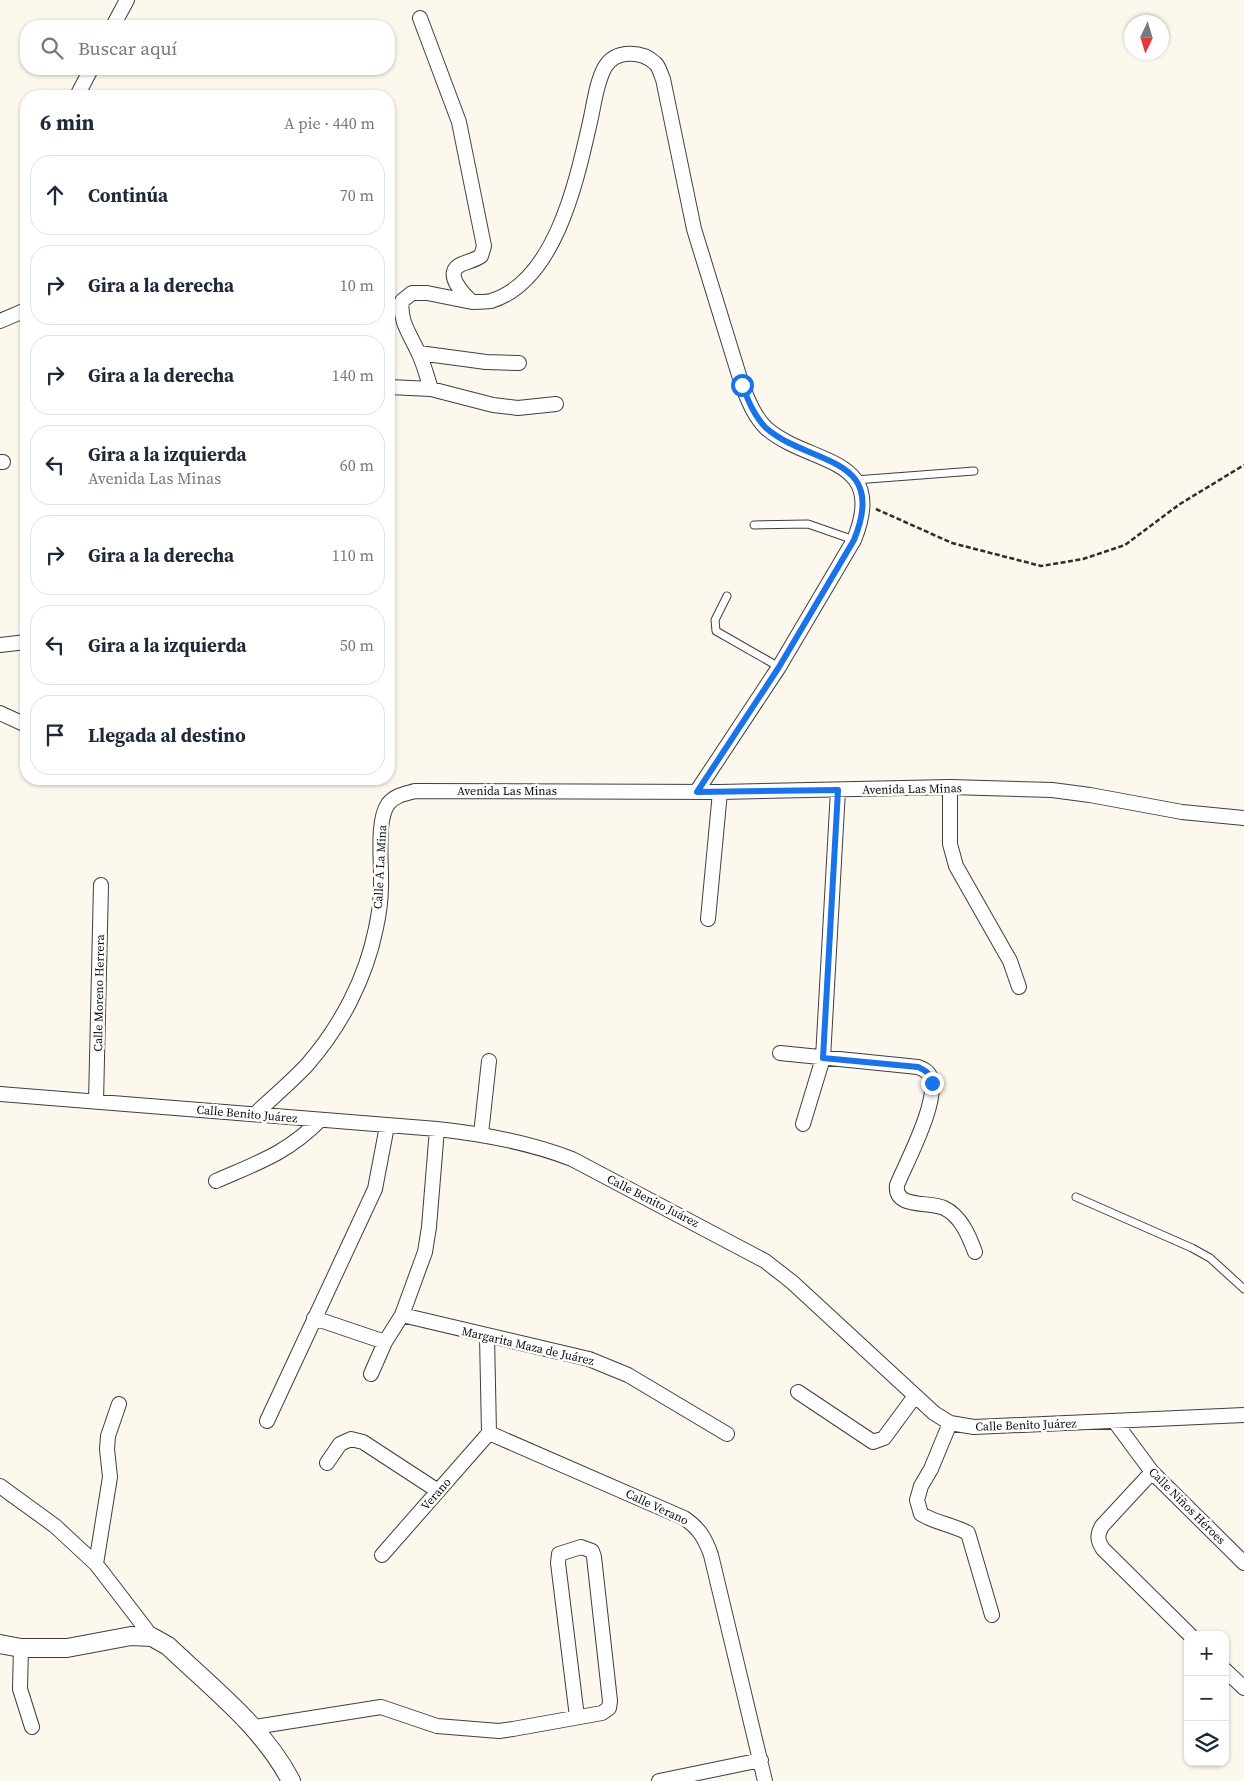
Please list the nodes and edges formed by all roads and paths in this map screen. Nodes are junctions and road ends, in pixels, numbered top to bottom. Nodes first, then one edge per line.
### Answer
1 (127, 0) edge
2 (420, 18) dead end
3 (116, 20) edge
4 (89, 75) edge
5 (81, 90) edge
6 (472, 302) junction
7 (20, 313) edge
8 (0, 321) edge
9 (419, 353) junction
10 (519, 363) dead end
11 (395, 387) edge
12 (431, 390) junction
13 (556, 404) dead end
14 (1244, 465) edge
15 (974, 470) dead end
16 (855, 480) junction
17 (864, 504) junction
18 (754, 525) dead end
19 (854, 540) junction
20 (727, 596) dead end
21 (20, 643) edge
22 (0, 645) edge
23 (779, 667) junction
24 (0, 713) edge
25 (20, 721) edge
26 (950, 787) junction
27 (838, 790) junction
28 (697, 792) junction
29 (720, 792) junction
30 (399, 795) joint
31 (1244, 818) edge
32 (102, 885) dead end
33 (708, 919) dead end
34 (1019, 987) dead end
35 (780, 1053) dead end
36 (823, 1058) junction
37 (489, 1061) dead end
38 (0, 1094) edge
39 (96, 1102) junction
40 (255, 1114) junction
41 (320, 1120) junction
42 (803, 1124) dead end
43 (387, 1126) junction
44 (437, 1129) junction
45 (481, 1134) junction
46 (216, 1181) dead end
47 (1076, 1197) dead end
48 (975, 1252) dead end
49 (1244, 1289) edge
50 (402, 1315) junction
51 (314, 1318) junction
52 (487, 1336) junction
53 (384, 1342) junction
54 (371, 1374) dead end
55 (798, 1392) dead end
56 (915, 1396) junction
57 (119, 1404) dead end
58 (1244, 1416) edge
59 (267, 1421) dead end
60 (1115, 1422) junction
61 (950, 1423) junction
62 (489, 1433) junction
63 (727, 1434) dead end
64 (327, 1463) dead end
65 (1152, 1472) junction
66 (0, 1486) edge
67 (438, 1491) junction
68 (382, 1556) dead end
69 (1244, 1563) edge
70 (96, 1564) junction
71 (992, 1615) dead end
72 (1186, 1631) edge
73 (152, 1637) junction
74 (0, 1644) edge
75 (21, 1648) junction
76 (1229, 1674) edge
77 (1244, 1688) edge
78 (577, 1717) junction
79 (32, 1727) dead end
80 (254, 1727) junction
81 (761, 1760) junction
82 (679, 1779) edge
83 (291, 1781) edge
84 (659, 1781) edge
85 (765, 1781) edge

1 - 3 street
2 - 6 street
4 - 5 street
6 - 9 street
6 - 16 street
7 - 8 street
9 - 10 street
9 - 12 street
11 - 12 street
12 - 13 street
14 - 17 path
15 - 16 lane
16 - 17 street
17 - 19 street
18 - 19 lane
19 - 23 street
20 - 23 lane
21 - 22 street
23 - 28 street
24 - 25 street
26 - 27 street, Avenida Las Minas
26 - 31 street, Avenida Las Minas
26 - 34 street
27 - 29 street, Avenida Las Minas
27 - 36 street
28 - 29 street, Avenida Las Minas
28 - 30 street, Avenida Las Minas
29 - 33 street
30 - 40 street, Calle A La Mina
32 - 39 street, Calle Moreno Herrera
35 - 36 street
36 - 42 street
36 - 48 street
37 - 45 street
38 - 39 street, Calle Benito Juárez
39 - 40 street, Calle Benito Juárez
40 - 41 street, Calle Benito Juárez
41 - 43 street, Calle Benito Juárez
41 - 46 street
43 - 44 street, Calle Benito Juárez
43 - 51 street
44 - 45 street, Calle Benito Juárez
44 - 50 street
45 - 56 street, Calle Benito Juárez
47 - 49 lane
50 - 52 street, Margarita Maza de Juárez
50 - 53 street
51 - 53 street
51 - 59 street
52 - 62 street
52 - 63 street, Margarita Maza de Juárez
53 - 54 street
55 - 56 street
56 - 61 street, Calle Benito Juárez
57 - 70 street
58 - 60 street, Calle Benito Juárez
60 - 61 street, Calle Benito Juárez
60 - 65 street, Calle Niños Héroes
61 - 71 street
62 - 67 street, Verano
62 - 81 street, Calle Verano
64 - 67 street
65 - 69 street, Calle Niños Héroes
65 - 72 street
66 - 70 street
67 - 68 street, Verano
70 - 73 street
73 - 75 street
73 - 80 street
74 - 75 street
75 - 79 street
76 - 77 street
78 - 78 street
78 - 80 street
80 - 83 street
81 - 82 street
81 - 85 street, Calle Verano
82 - 84 street

